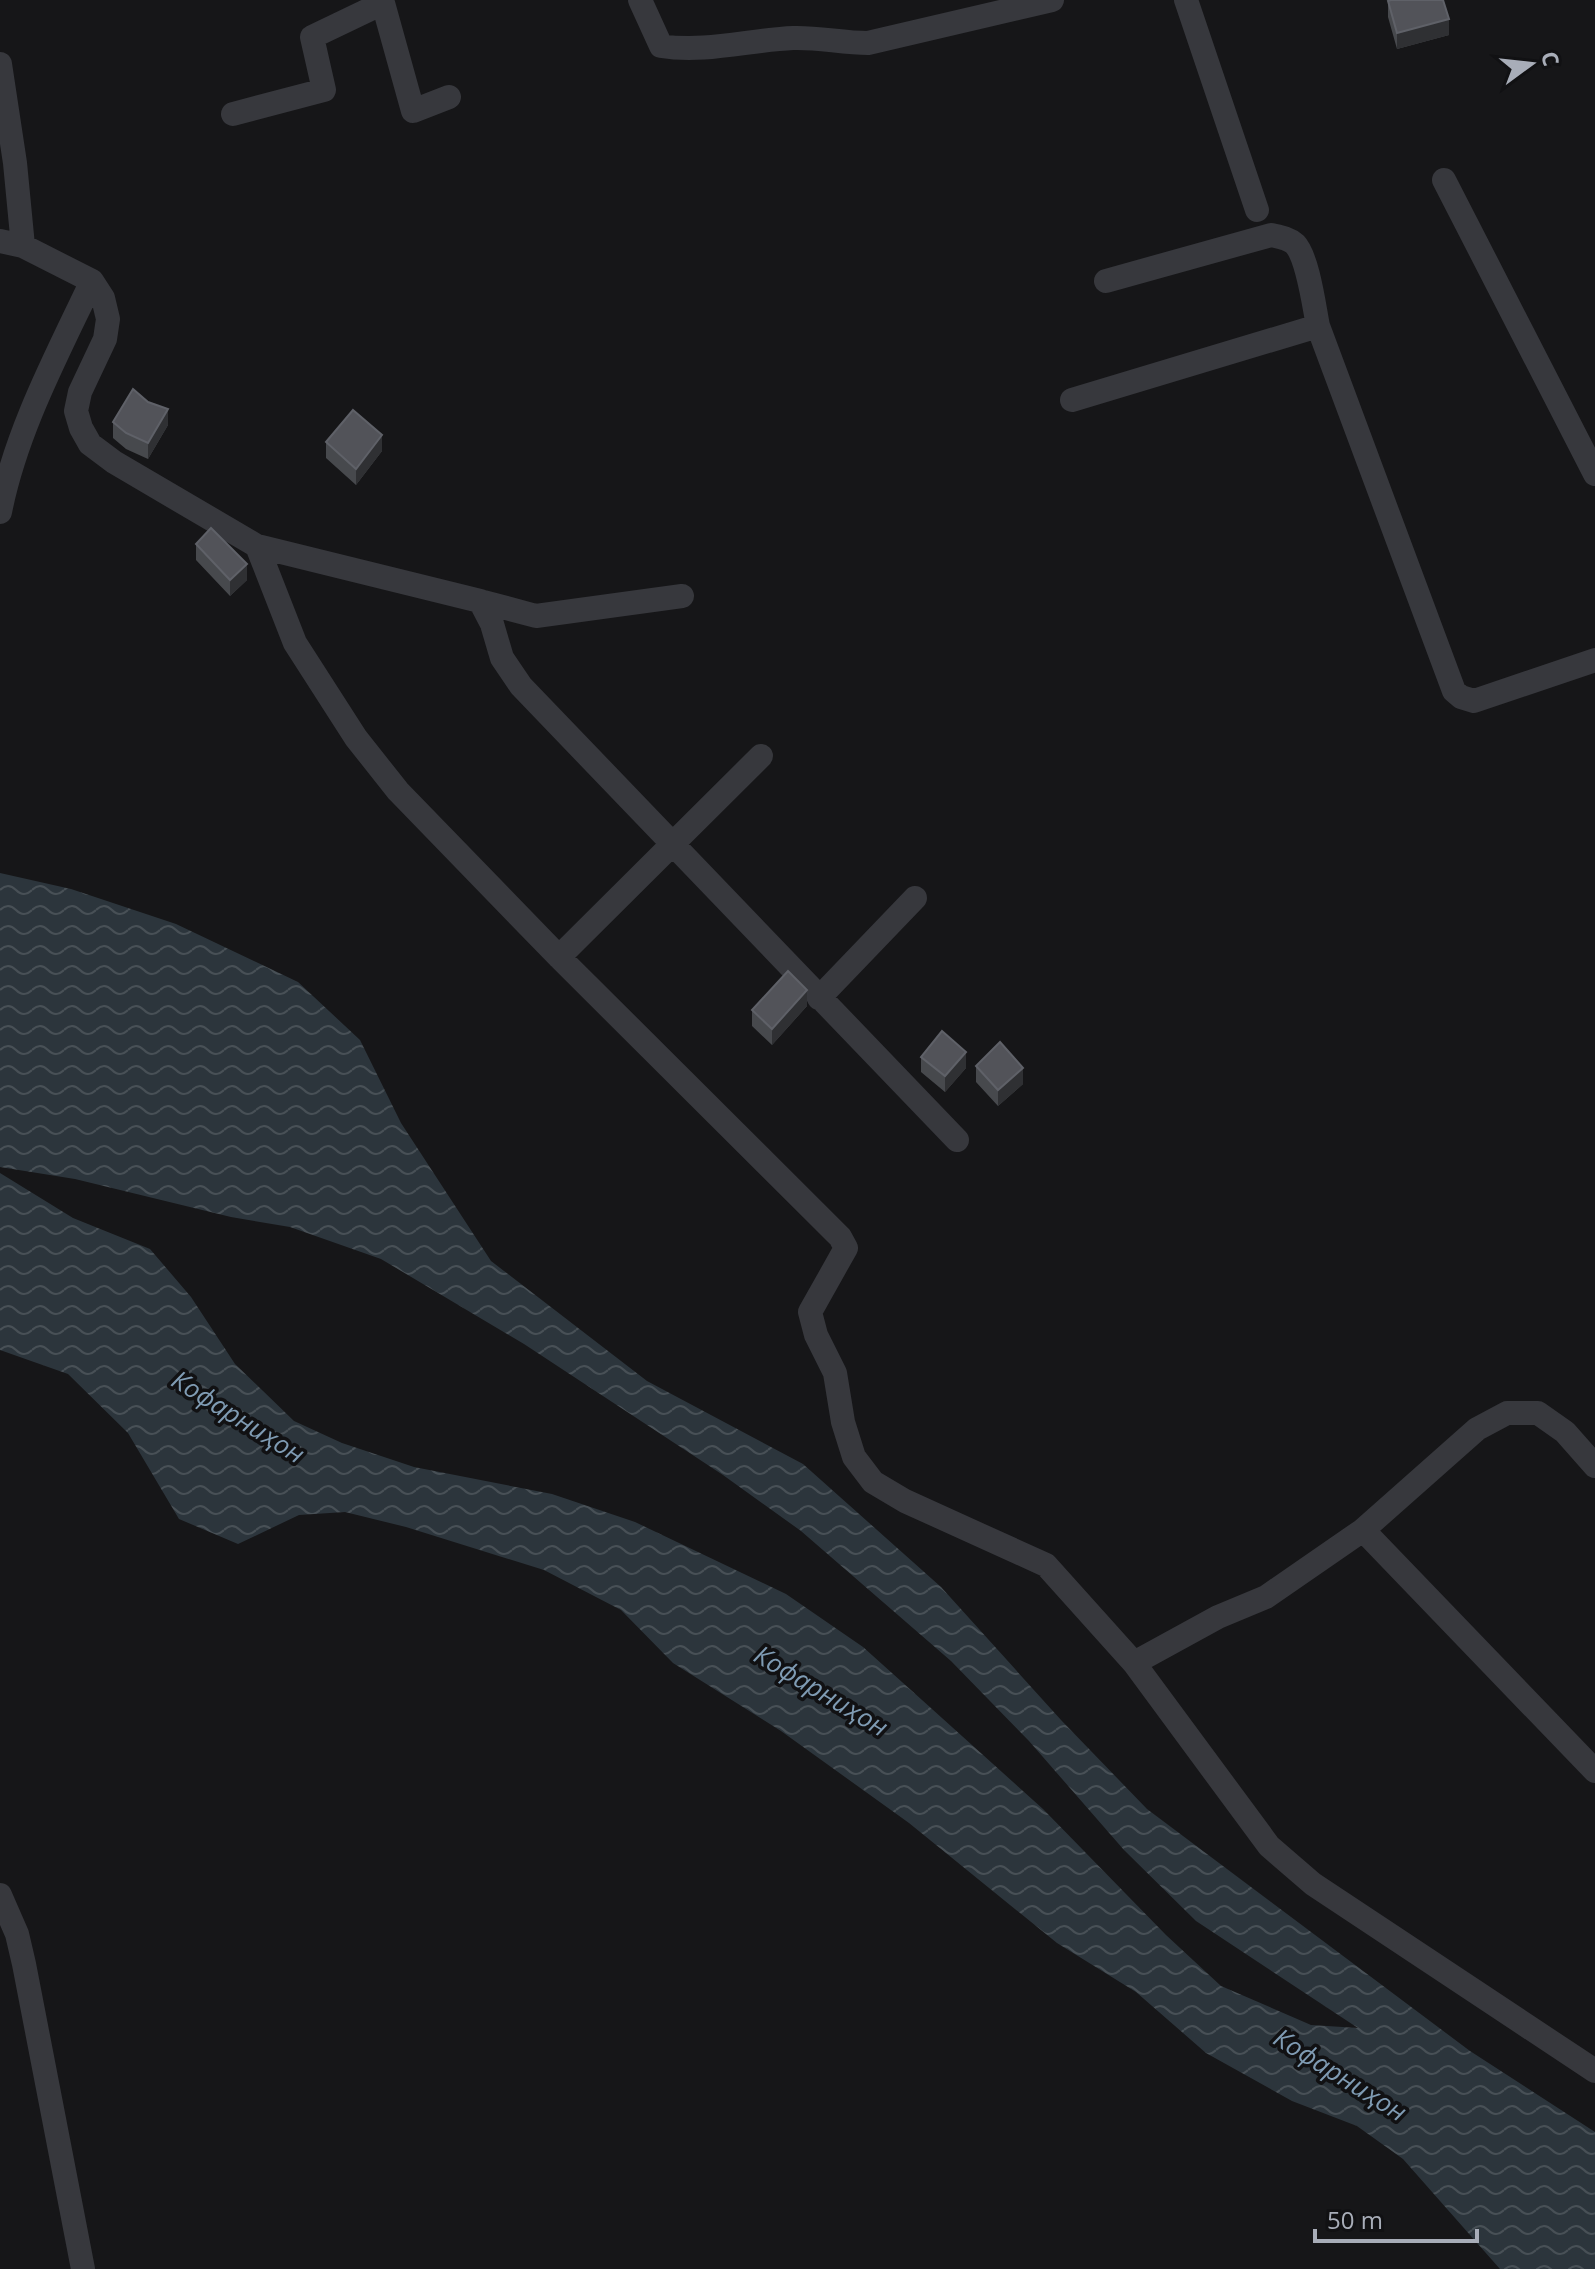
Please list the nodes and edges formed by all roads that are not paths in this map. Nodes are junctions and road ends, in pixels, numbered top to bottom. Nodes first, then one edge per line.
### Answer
1 (640, 0) edge
2 (1052, 0) edge
3 (1186, 0) edge
4 (383, 1) edge
5 (0, 64) edge
6 (449, 97) dead end
7 (233, 114) dead end
8 (1444, 180) dead end
9 (1257, 210) dead end
10 (12, 243) edge
11 (92, 281) junction
12 (1106, 281) dead end
13 (1318, 326) junction
14 (1072, 400) dead end
15 (1595, 474) edge
16 (3, 477) edge
17 (0, 512) edge
18 (257, 546) junction
19 (682, 596) dead end
20 (480, 601) junction
21 (1595, 660) edge
22 (761, 756) dead end
23 (673, 846) junction
24 (915, 898) dead end
25 (559, 957) junction
26 (819, 998) junction
27 (957, 1140) dead end
28 (1595, 1466) edge
29 (1363, 1530) junction
30 (1134, 1663) junction
31 (1595, 1771) edge
32 (0, 1895) edge
33 (1595, 2071) edge
34 (83, 2269) edge

1 - 2 street
3 - 9 street
4 - 6 street
4 - 7 street
5 - 10 street
8 - 15 street
10 - 11 street
11 - 16 street
11 - 18 street
12 - 13 street
13 - 14 street
13 - 21 street
16 - 17 street
18 - 20 street
18 - 25 street
19 - 20 street
20 - 23 street
22 - 23 street
23 - 25 street
23 - 26 street
24 - 26 street
25 - 30 street
26 - 27 street
28 - 29 street
29 - 30 street
29 - 31 street
30 - 33 street
32 - 34 street

